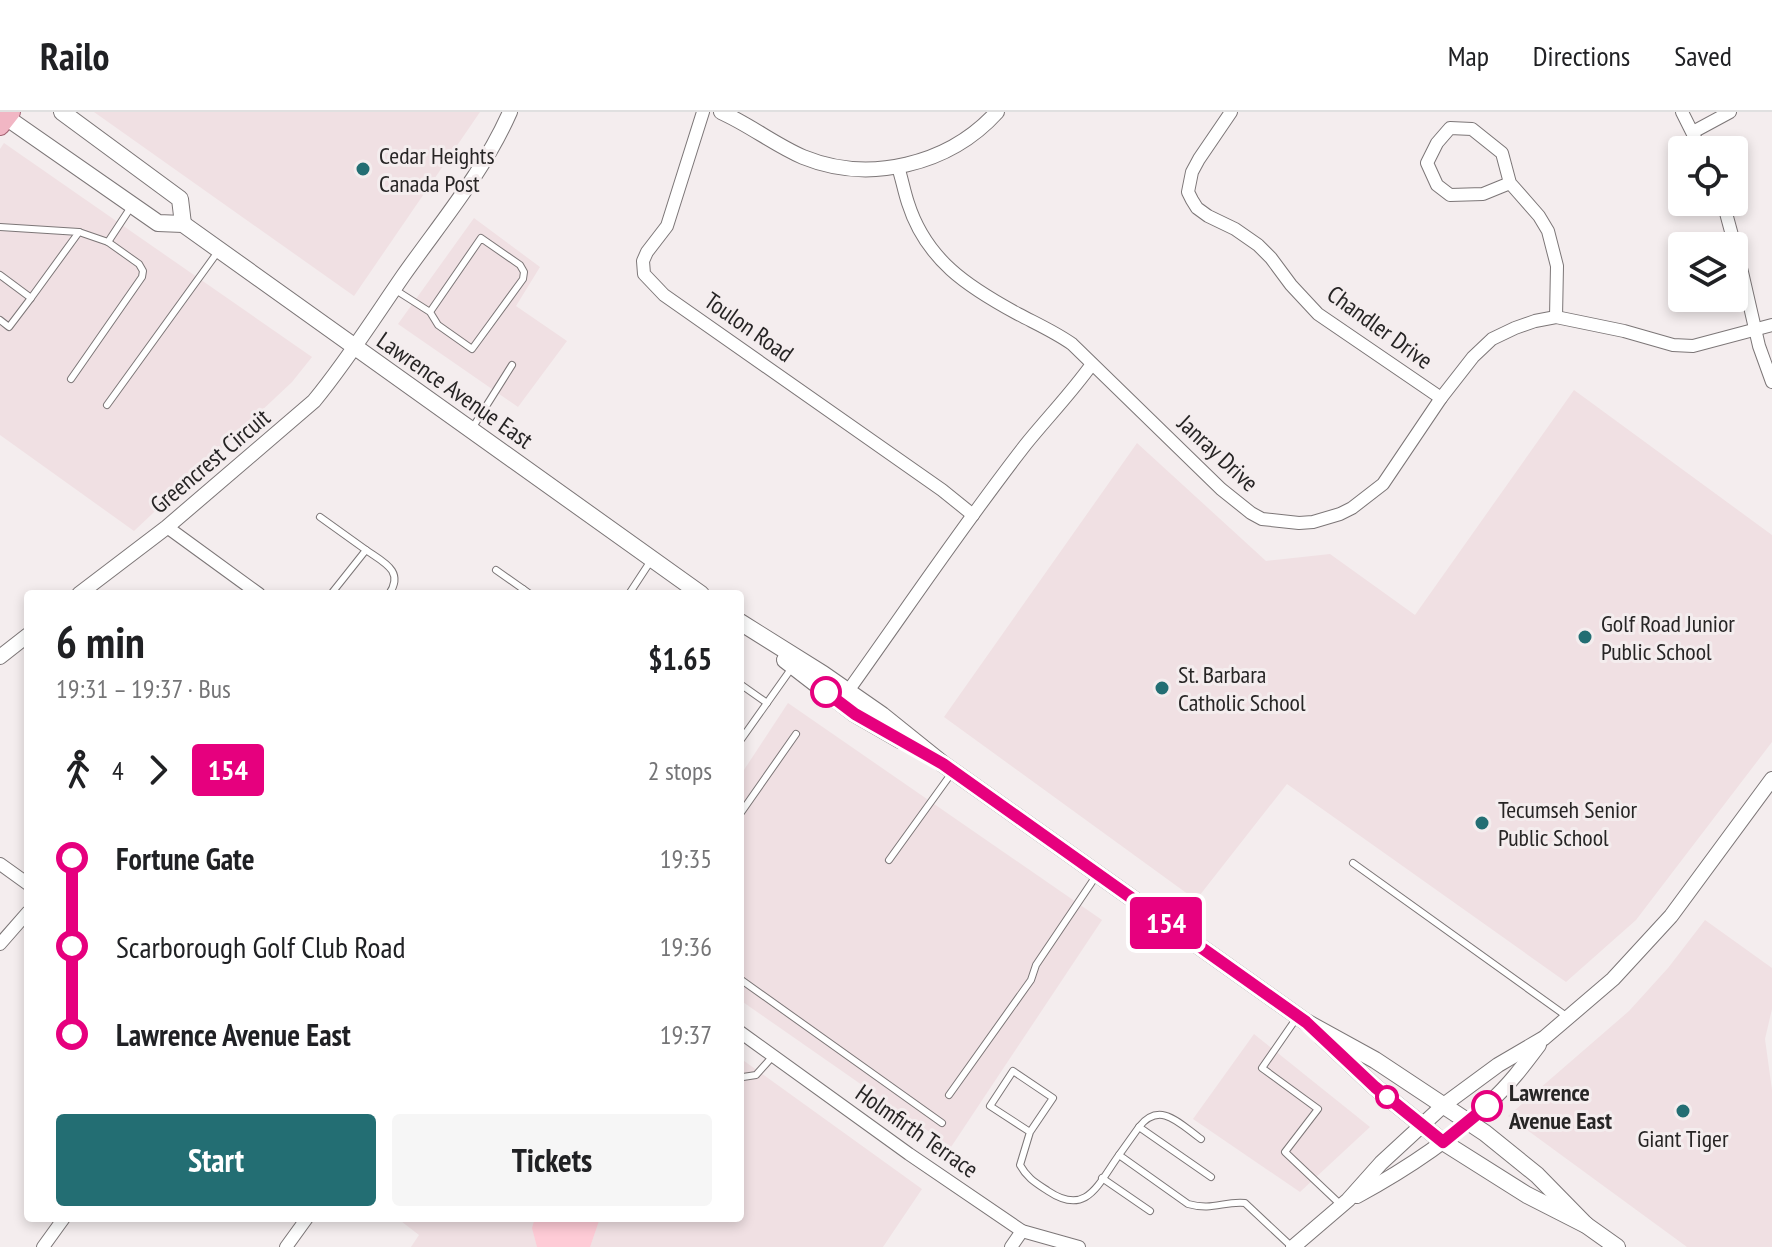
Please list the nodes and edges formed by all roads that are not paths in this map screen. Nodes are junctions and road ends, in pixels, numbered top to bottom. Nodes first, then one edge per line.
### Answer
1 (62, 112) edge
2 (510, 112) edge
3 (703, 112) edge
4 (721, 112) edge
5 (997, 112) edge
6 (1231, 112) edge
7 (1682, 112) edge
8 (1730, 112) edge
9 (4, 117) edge
10 (1693, 132) junction
11 (1695, 136) edge
12 (898, 167) junction
13 (1510, 183) junction
14 (133, 205) junction
15 (1727, 216) edge
16 (183, 224) junction
17 (0, 227) edge
18 (79, 232) junction
19 (108, 242) junction
20 (219, 250) junction
21 (0, 275) edge
22 (394, 289) junction
23 (31, 298) junction
24 (430, 312) junction
25 (1556, 317) junction
26 (0, 320) edge
27 (1772, 325) edge
28 (1754, 329) junction
29 (355, 348) junction
30 (1092, 364) junction
31 (512, 365) dead end
32 (71, 379) dead end
33 (1772, 382) edge
34 (1441, 398) junction
35 (107, 405) dead end
36 (471, 430) junction
37 (973, 515) junction
38 (320, 517) dead end
39 (167, 527) junction
40 (366, 550) junction
41 (652, 559) junction
42 (496, 570) dead end
43 (84, 590) edge
44 (254, 590) edge
45 (334, 590) edge
46 (392, 590) edge
47 (520, 590) edge
48 (632, 590) edge
49 (695, 590) edge
50 (744, 625) edge
51 (744, 625) edge
52 (24, 638) edge
53 (0, 657) edge
54 (793, 667) junction
55 (744, 687) edge
56 (844, 697) junction
57 (767, 703) junction
58 (796, 734) dead end
59 (744, 735) edge
60 (948, 767) junction
61 (1772, 779) edge
62 (744, 808) edge
63 (889, 860) dead end
64 (1353, 863) dead end
65 (0, 864) edge
66 (1098, 874) junction
67 (24, 881) edge
68 (24, 917) edge
69 (0, 944) edge
70 (744, 982) edge
71 (1569, 1018) junction
72 (1302, 1019) junction
73 (744, 1035) edge
74 (1544, 1038) junction
75 (773, 1056) junction
76 (744, 1077) edge
77 (949, 1095) dead end
78 (1445, 1104) junction
79 (1468, 1121) junction
80 (942, 1123) dead end
81 (1421, 1126) junction
82 (1139, 1127) junction
83 (1030, 1132) junction
84 (1201, 1139) dead end
85 (1443, 1142) junction
86 (1119, 1155) junction
87 (1211, 1177) dead end
88 (1102, 1178) junction
89 (1345, 1203) junction
90 (1150, 1211) dead end
91 (61, 1222) edge
92 (304, 1222) edge
93 (1586, 1225) junction
94 (1022, 1231) junction
95 (1297, 1246) edge
96 (43, 1247) edge
97 (286, 1247) edge
98 (1011, 1247) edge
99 (1079, 1247) edge
100 (1617, 1247) edge

1 - 16 main road
2 - 22 street, Greencrest Circuit
3 - 37 street, Toulon Road
4 - 12 street
5 - 12 street
6 - 34 street, Chandler Drive
7 - 10 street
8 - 10 street
9 - 14 main road, Lawrence Avenue East
10 - 11 street
12 - 30 street, Janray Drive
13 - 13 street
13 - 25 street
14 - 16 main road, Lawrence Avenue East
14 - 19 lane
15 - 28 street
16 - 20 main road, Lawrence Avenue East
17 - 18 lane
18 - 19 lane
18 - 23 lane
19 - 32 lane
20 - 29 main road, Lawrence Avenue East
20 - 35 lane
21 - 23 lane
22 - 24 lane
22 - 29 street, Greencrest Circuit
23 - 26 lane
24 - 24 lane
25 - 28 street, Janray Drive
25 - 34 street, Janray Drive
27 - 28 street, Janray Drive
28 - 33 street
29 - 36 main road, Lawrence Avenue East
29 - 39 street, Greencrest Circuit
30 - 34 street, Janray Drive
30 - 37 street
31 - 36 lane
36 - 41 main road, Lawrence Avenue East
37 - 56 street
38 - 40 lane
39 - 43 street, Greencrest Circuit
39 - 44 street
40 - 45 lane
40 - 46 lane
41 - 48 lane
41 - 49 main road, Lawrence Avenue East
42 - 47 lane
50 - 56 main road
51 - 54 main road
52 - 53 street
54 - 56 main road
54 - 57 lane
55 - 57 lane
56 - 60 main road
57 - 59 lane
58 - 62 lane
60 - 63 lane
60 - 66 main road
61 - 71 street
64 - 71 lane
65 - 67 street
66 - 72 main road
66 - 77 lane
68 - 69 street
70 - 80 lane
71 - 74 street
72 - 78 main road
72 - 81 main road
72 - 89 lane
73 - 75 street, Holmfirth Terrace
74 - 78 street
74 - 79 street
75 - 76 lane
75 - 94 street, Holmfirth Terrace
78 - 79 main road
78 - 81 street
79 - 85 street
79 - 93 main road
81 - 85 main road
81 - 89 street
82 - 84 lane
82 - 86 lane
82 - 87 lane
83 - 83 lane
83 - 88 lane
85 - 89 street
85 - 93 main road
86 - 88 lane
86 - 95 lane
88 - 90 lane
89 - 95 street
91 - 96 street
92 - 97 street
93 - 100 main road
94 - 98 street
94 - 99 street, Holmfirth Terrace

